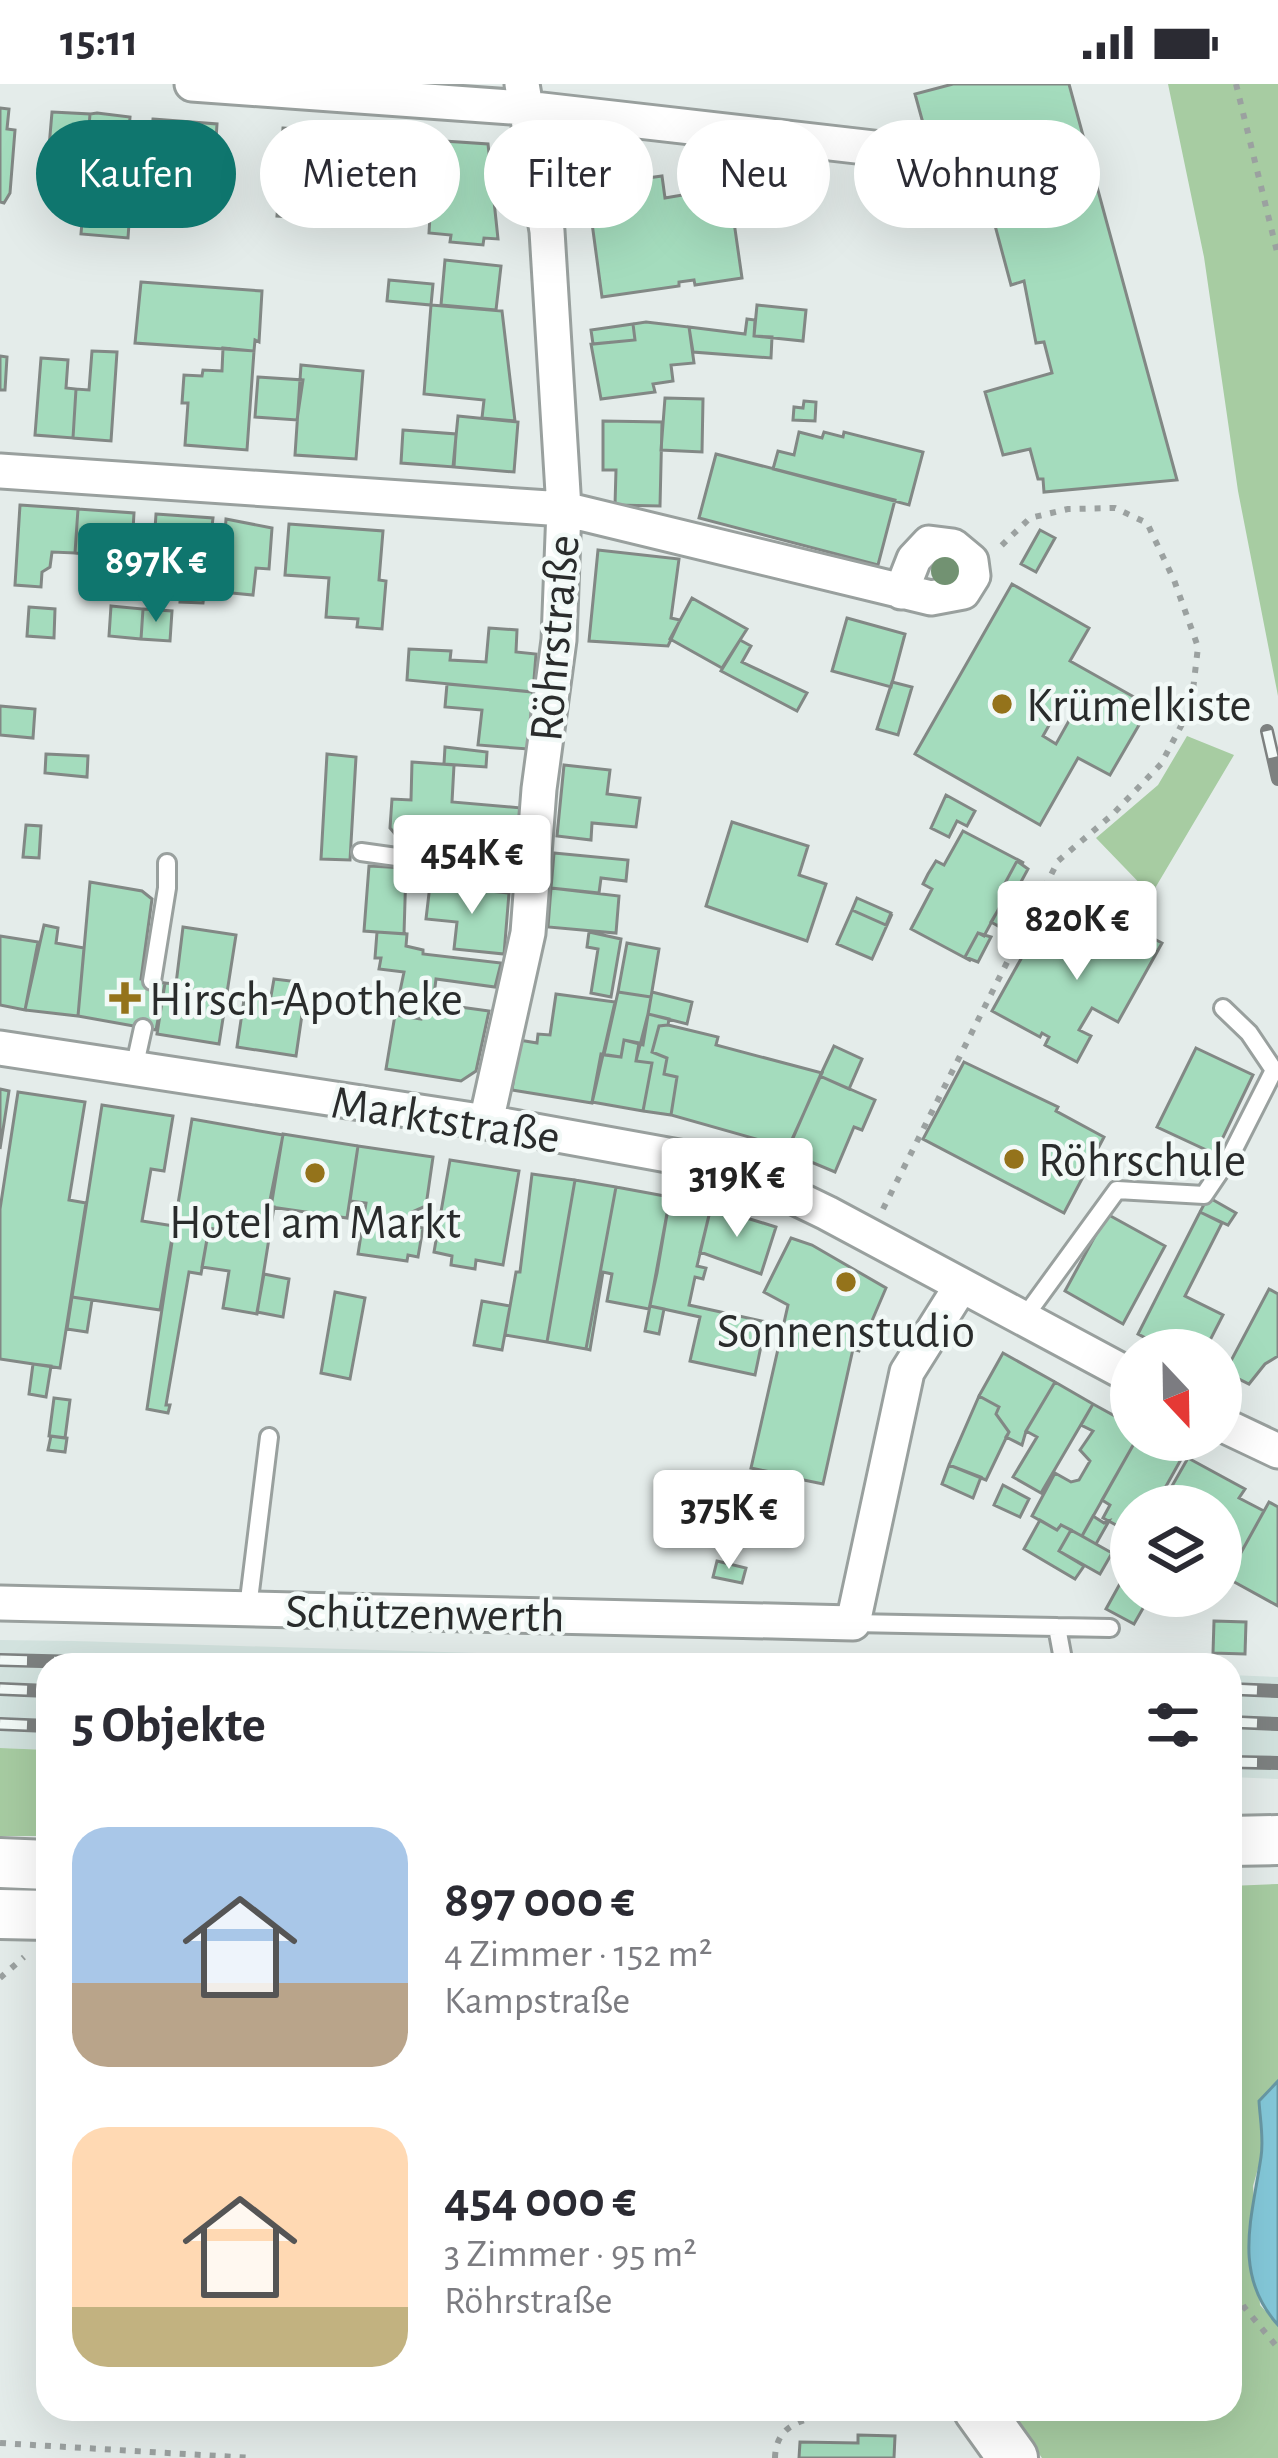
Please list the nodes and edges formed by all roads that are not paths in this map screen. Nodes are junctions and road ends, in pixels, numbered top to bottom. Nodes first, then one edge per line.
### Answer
1 (192, 84) edge
2 (523, 96) edge
3 (854, 145) edge
4 (0, 471) edge
5 (564, 509) junction
6 (902, 592) junction
7 (361, 852) dead end
8 (167, 863) dead end
9 (532, 876) junction
10 (152, 981) dead end
11 (1223, 1008) dead end
12 (143, 1028) dead end
13 (0, 1048) edge
14 (134, 1069) junction
15 (486, 1122) junction
16 (961, 1286) junction
17 (1023, 1319) junction
18 (1110, 1365) edge
19 (1242, 1434) edge
20 (269, 1436) dead end
21 (1278, 1451) edge
22 (0, 1603) edge
23 (248, 1608) junction
24 (853, 1623) junction
25 (1057, 1627) junction
26 (1110, 1628) dead end
27 (1062, 1653) edge
28 (1278, 1840) edge
29 (1242, 1853) edge
30 (0, 1864) edge
31 (36, 1864) edge
32 (987, 2421) edge
33 (1013, 2458) edge

1 - 2 street
2 - 3 street
2 - 5 street, Röhrstraße
4 - 5 street
5 - 6 street, Röhrstraße
5 - 9 street, Röhrstraße
6 - 6 street, Röhrstraße
7 - 9 lane
8 - 10 lane
9 - 15 street, Röhrstraße
11 - 17 lane
12 - 14 lane
13 - 14 street, Marktstraße
14 - 15 street, Marktstraße
15 - 16 street, Marktstraße
16 - 17 street, Marktstraße
16 - 24 street
17 - 18 street, Marktstraße
19 - 21 street
20 - 23 lane
22 - 23 street, Schützenwerth
23 - 24 street, Schützenwerth
24 - 25 lane
25 - 26 lane
25 - 27 lane
28 - 29 street
30 - 31 street
32 - 33 street

